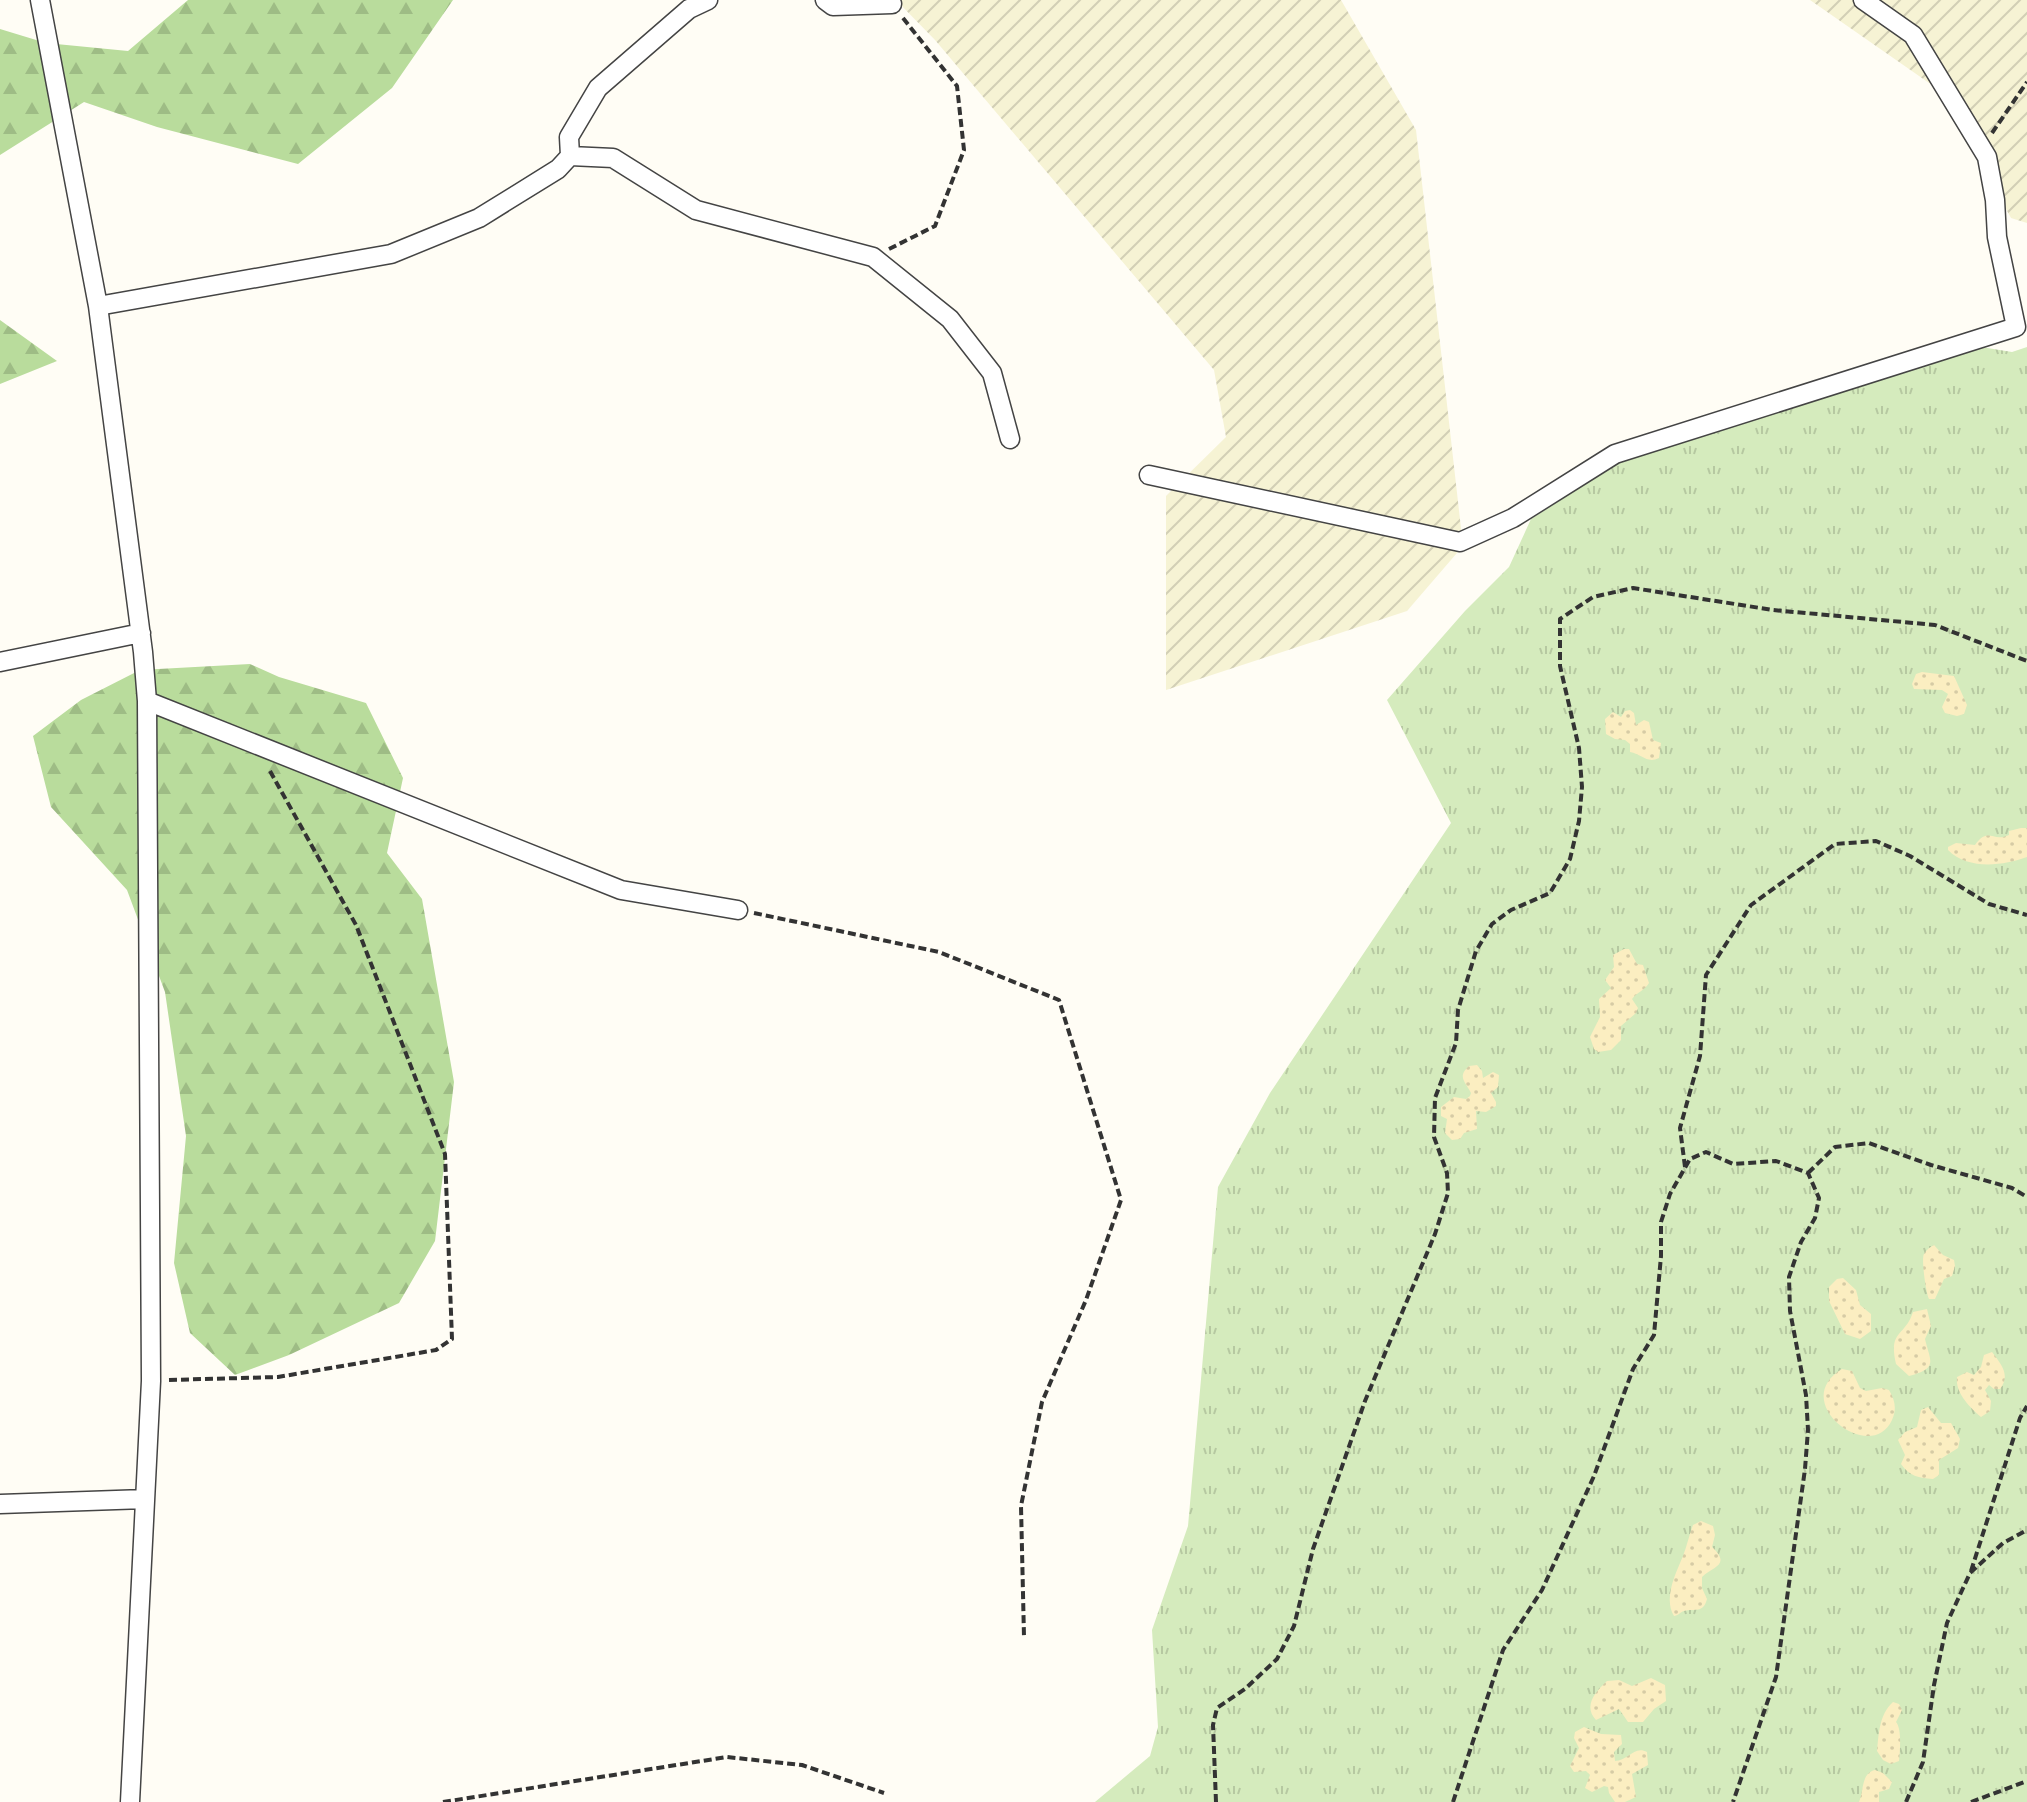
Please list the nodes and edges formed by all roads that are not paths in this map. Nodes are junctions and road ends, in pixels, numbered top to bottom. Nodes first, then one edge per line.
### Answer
1 (40, 0) edge
2 (708, 0) edge
3 (825, 0) edge
4 (1863, 0) edge
5 (892, 4) road end
6 (570, 156) junction
7 (98, 306) junction
8 (1010, 439) dead end
9 (1149, 475) dead end
10 (141, 633) junction
11 (0, 662) edge
12 (147, 701) junction
13 (738, 910) road end
14 (145, 1499) junction
15 (0, 1504) edge
16 (130, 1802) edge

1 - 7 street
2 - 6 street
3 - 5 street
4 - 9 street
6 - 7 street
6 - 8 street
7 - 10 street
10 - 11 street
10 - 12 street
12 - 13 street
12 - 14 street
14 - 15 street
14 - 16 street

